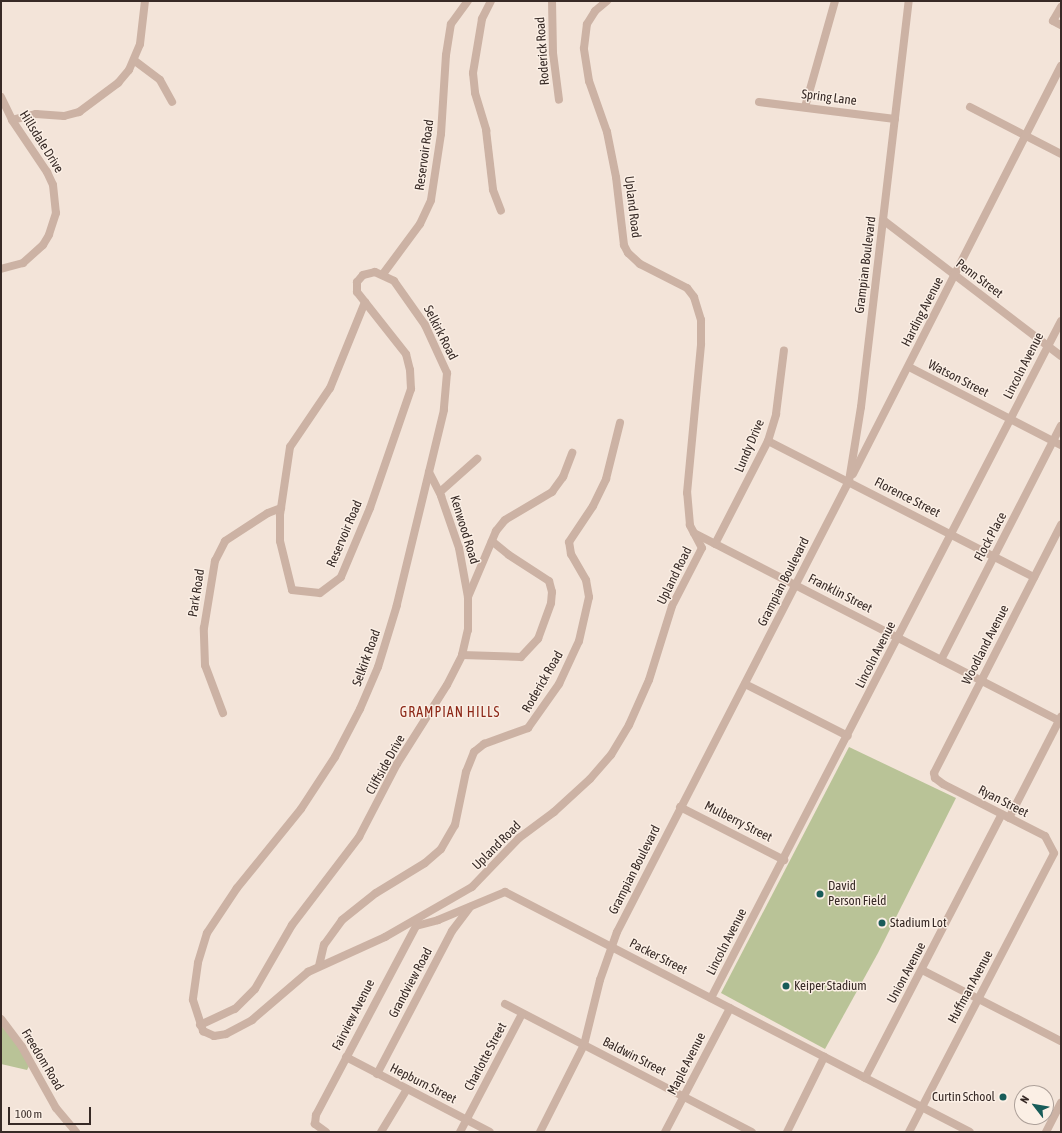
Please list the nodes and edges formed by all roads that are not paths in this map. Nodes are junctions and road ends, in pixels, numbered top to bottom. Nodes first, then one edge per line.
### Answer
1 (144, 1) edge
2 (468, 1) edge
3 (491, 1) edge
4 (552, 1) edge
5 (607, 1) edge
6 (835, 1) edge
7 (909, 1) edge
8 (1061, 7) edge
9 (1057, 23) edge
10 (135, 61) junction
11 (1061, 66) edge
12 (1, 97) edge
13 (559, 100) dead end
14 (172, 102) dead end
15 (759, 102) dead end
16 (805, 107) junction
17 (970, 107) dead end
18 (895, 119) junction
19 (12, 120) junction
20 (1026, 136) junction
21 (1061, 154) edge
22 (501, 211) dead end
23 (883, 220) junction
24 (1, 269) edge
25 (383, 274) junction
26 (954, 276) junction
27 (365, 302) junction
28 (1061, 321) edge
29 (1048, 346) junction
30 (784, 350) dead end
31 (1061, 356) edge
32 (909, 367) junction
33 (1011, 419) junction
34 (620, 423) dead end
35 (1061, 426) edge
36 (768, 440) junction
37 (1057, 444) edge
38 (572, 453) dead end
39 (477, 459) dead end
40 (429, 472) junction
41 (849, 481) junction
42 (440, 492) junction
43 (281, 508) junction
44 (1061, 525) edge
45 (694, 533) junction
46 (952, 534) junction
47 (492, 541) junction
48 (715, 544) junction
49 (995, 557) junction
50 (1034, 577) junction
51 (796, 584) junction
52 (468, 597) junction
53 (898, 638) junction
54 (462, 656) junction
55 (941, 660) junction
56 (981, 680) junction
57 (745, 684) junction
58 (224, 712) dead end
59 (1060, 720) edge
60 (848, 736) junction
61 (935, 777) joint
62 (680, 807) junction
63 (1002, 814) junction
64 (1009, 818) junction
65 (1058, 854) edge
66 (784, 860) junction
67 (471, 906) junction
68 (418, 923) junction
69 (610, 946) junction
70 (319, 966) junction
71 (922, 970) junction
72 (711, 998) junction
73 (978, 999) junction
74 (505, 1004) dead end
75 (730, 1008) junction
76 (522, 1014) junction
77 (1, 1019) edge
78 (200, 1025) junction
79 (1061, 1042) edge
80 (584, 1045) junction
81 (346, 1057) junction
82 (824, 1057) junction
83 (377, 1074) junction
84 (865, 1078) junction
85 (407, 1089) junction
86 (684, 1096) junction
87 (1061, 1103) edge
88 (922, 1106) junction
89 (467, 1120) junction
90 (76, 1132) edge
91 (326, 1132) edge
92 (381, 1132) edge
93 (460, 1132) edge
94 (490, 1132) edge
95 (540, 1132) edge
96 (665, 1132) edge
97 (752, 1132) edge
98 (787, 1132) edge
99 (909, 1132) edge
100 (970, 1132) edge
101 (1046, 1132) edge

1 - 10 street
2 - 25 street, Reservoir Road
3 - 22 street
4 - 13 street, Roderick Road
5 - 45 street, Upland Road
6 - 16 street
7 - 18 street, Grampian Boulevard
8 - 9 street
10 - 14 street
10 - 19 street
11 - 20 street, Harding Avenue
12 - 19 street, Hillsdale Drive
15 - 16 street, Spring Lane
16 - 18 street, Spring Lane
17 - 20 street
18 - 23 street, Grampian Boulevard
19 - 24 street, Hillsdale Drive
20 - 21 street
20 - 26 street, Harding Avenue
23 - 26 street, Penn Street
23 - 41 street, Grampian Boulevard
25 - 27 street, Reservoir Road
25 - 40 street, Selkirk Road
26 - 29 street, Penn Street
26 - 32 street, Harding Avenue
27 - 43 street, Reservoir Road
27 - 43 street, Reservoir Road
28 - 29 street, Lincoln Avenue
29 - 31 street, Penn Street
29 - 33 street, Lincoln Avenue
30 - 36 street, Lundy Drive
32 - 33 street, Watson Street
32 - 41 street, Harding Avenue
33 - 37 street, Watson Street
33 - 46 street, Lincoln Avenue
34 - 70 street, Roderick Road
35 - 37 street, Flock Place
36 - 41 street, Florence Street
36 - 48 street, Lundy Drive
37 - 49 street, Flock Place
38 - 47 street
39 - 42 street
40 - 42 street, Kenwood Road
40 - 78 street, Selkirk Road
41 - 46 street, Florence Street
41 - 51 street, Grampian Boulevard
42 - 52 street, Kenwood Road
43 - 58 street, Park Road
44 - 50 street, Woodland Avenue
45 - 48 street, Upland Road
45 - 68 street, Upland Road
46 - 49 street, Florence Street
46 - 53 street, Lincoln Avenue
47 - 52 street
47 - 54 street
48 - 51 street, Franklin Street
49 - 50 street, Florence Street
49 - 55 street, Flock Place
50 - 56 street, Woodland Avenue
51 - 53 street, Franklin Street
51 - 57 street, Grampian Boulevard
52 - 54 street, Cliffside Drive
53 - 55 street, Franklin Street
53 - 60 street, Lincoln Avenue
54 - 78 street, Cliffside Drive
55 - 56 street, Franklin Street
56 - 59 street, Franklin Street
56 - 61 street, Woodland Avenue
57 - 60 street
57 - 62 street, Grampian Boulevard
59 - 64 street
60 - 66 street, Lincoln Avenue
61 - 63 street, Ryan Street
62 - 66 street, Mulberry Street
62 - 69 street, Grampian Boulevard
63 - 64 street, Ryan Street
63 - 71 street, Union Avenue
64 - 65 street, Ryan Street
65 - 73 street, Huffman Avenue
66 - 72 street, Lincoln Avenue
67 - 68 street, Packer Street
67 - 69 street, Packer Street
67 - 83 street, Grandview Road
68 - 70 street, Upland Road
68 - 81 street, Fairview Avenue
69 - 72 street, Packer Street
69 - 80 street, Grampian Boulevard
70 - 78 street, Upland Road
71 - 73 street
71 - 84 street, Union Avenue
72 - 75 street, Packer Street
73 - 79 street
73 - 88 street, Huffman Avenue
74 - 76 street, Baldwin Street
75 - 82 street, Packer Street
75 - 86 street, Maple Avenue
76 - 80 street, Baldwin Street
76 - 89 street, Charlotte Street
77 - 90 street, Freedom Road
80 - 86 street, Baldwin Street
80 - 95 street, Grampian Boulevard
81 - 83 street, Hepburn Street
81 - 91 street, Fairview Avenue
82 - 84 street, Packer Street
82 - 98 street
83 - 85 street, Hepburn Street
84 - 88 street, Packer Street
85 - 89 street, Hepburn Street
85 - 92 street
86 - 96 street, Maple Avenue
86 - 97 street, Baldwin Street
87 - 101 street
88 - 99 street, Huffman Avenue
88 - 100 street, Packer Street
89 - 93 street, Charlotte Street
89 - 94 street, Hepburn Street

